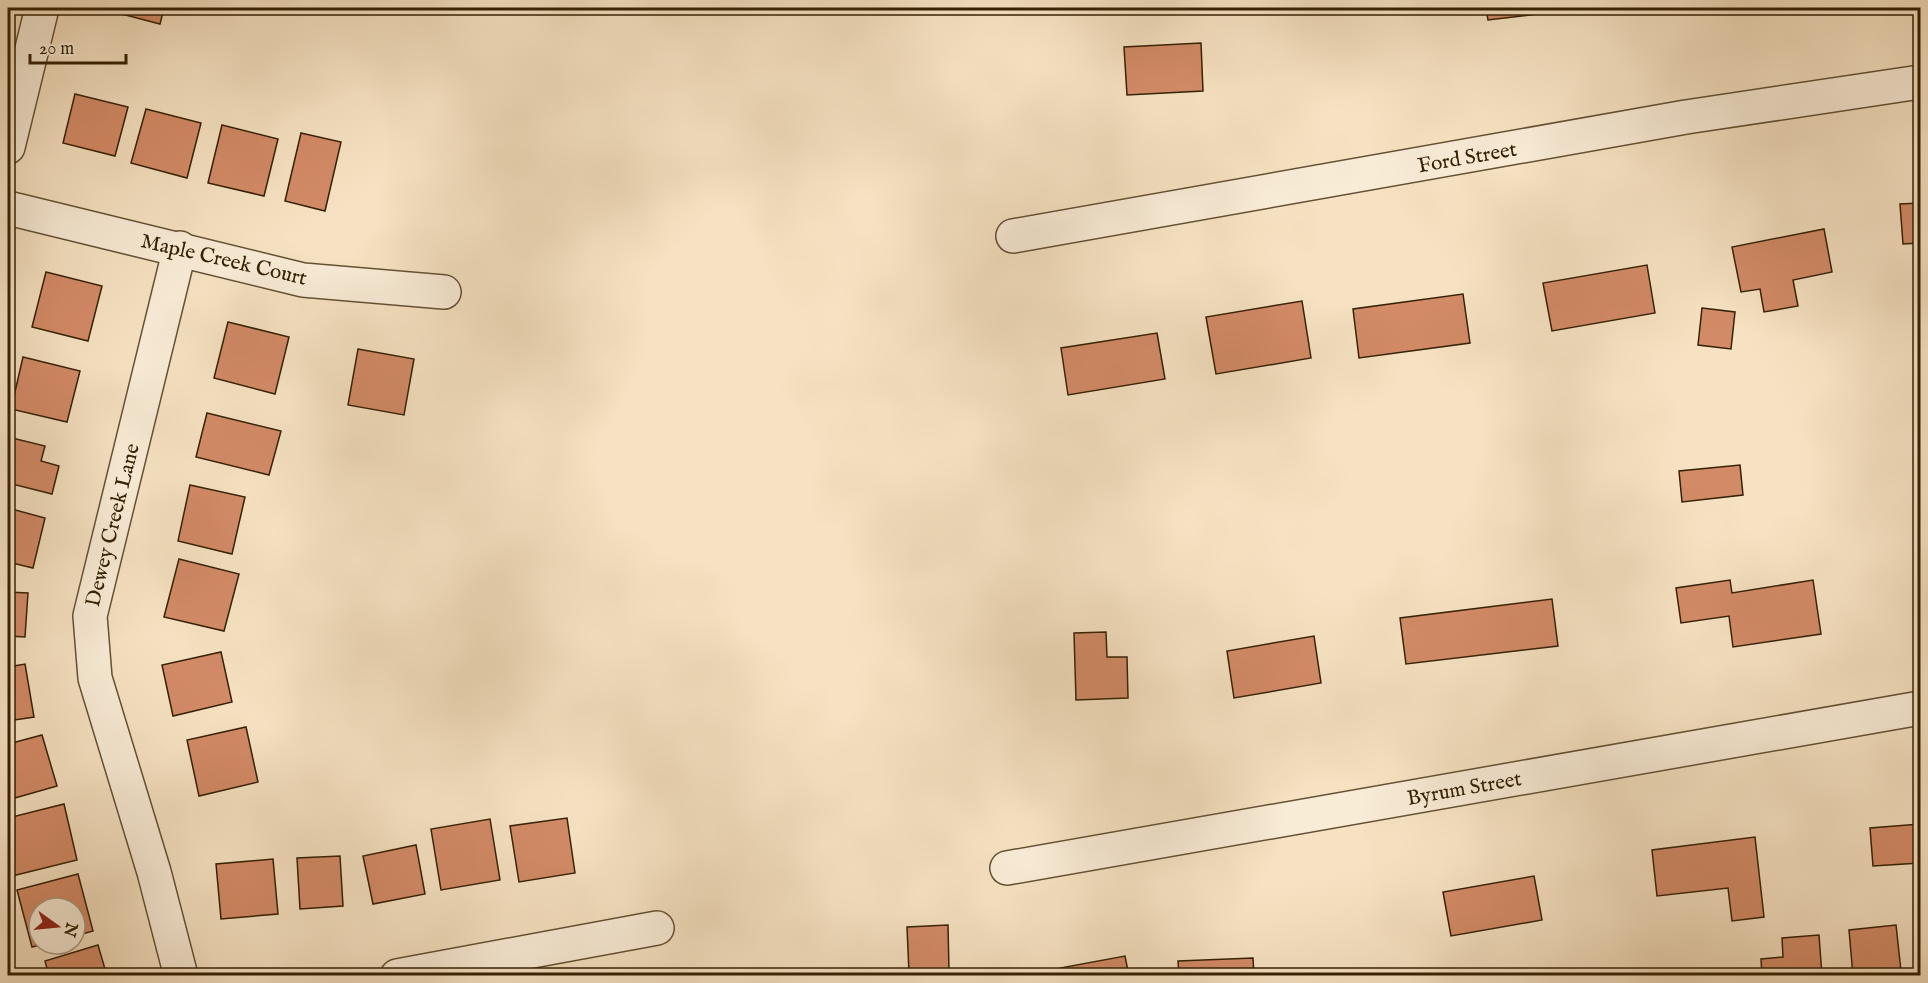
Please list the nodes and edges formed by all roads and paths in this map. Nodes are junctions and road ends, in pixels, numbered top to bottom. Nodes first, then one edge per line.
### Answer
1 (42, 8) edge
2 (1920, 82) edge
3 (8, 147) edge
4 (8, 208) edge
5 (1013, 236) dead end
6 (180, 248) junction
7 (444, 292) dead end
8 (1920, 708) edge
9 (1007, 868) dead end
10 (657, 928) dead end
11 (181, 975) edge
12 (397, 975) edge

1 - 3 street
2 - 5 street, Ford Street
4 - 6 street, Maple Creek Court
6 - 7 street, Maple Creek Court
6 - 11 street, Dewey Creek Lane
8 - 9 street, Byrum Street
10 - 12 street

